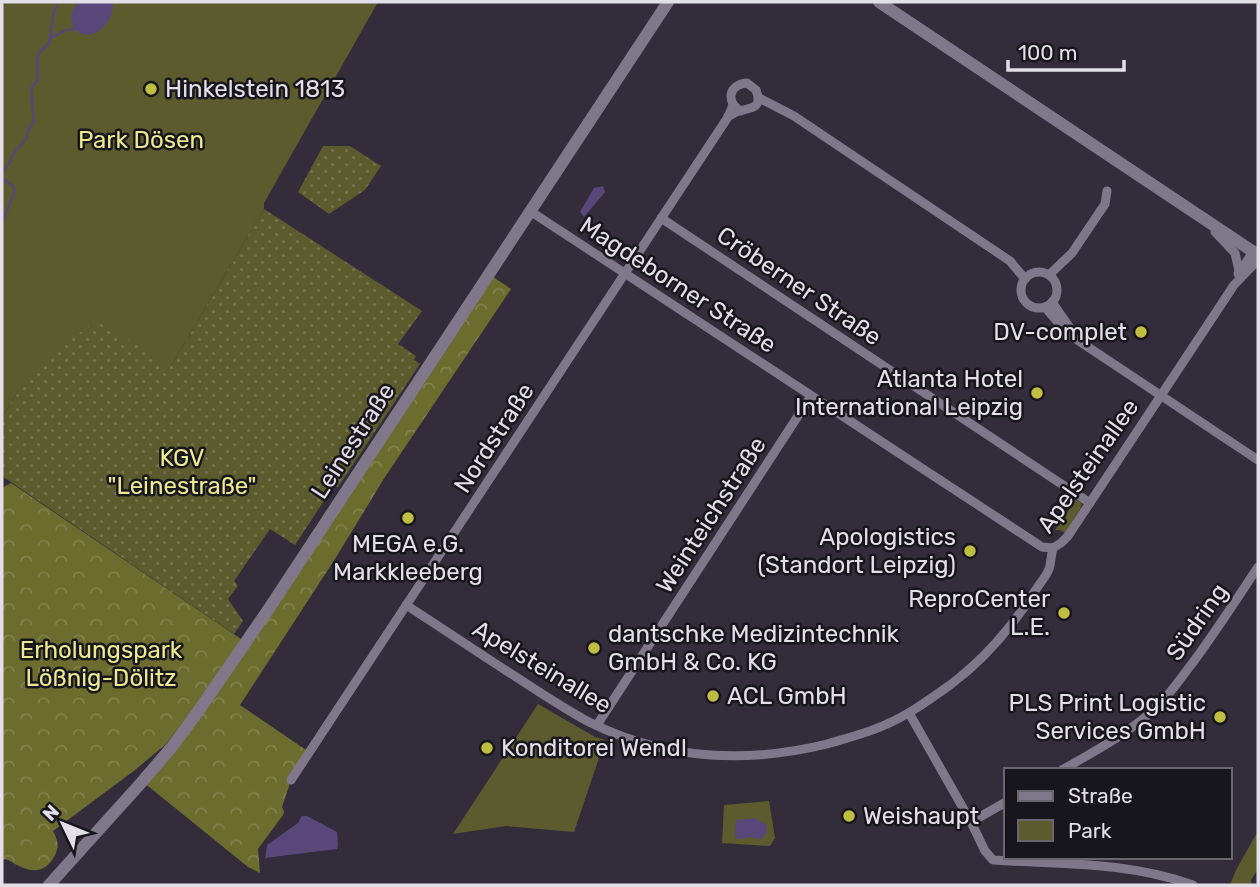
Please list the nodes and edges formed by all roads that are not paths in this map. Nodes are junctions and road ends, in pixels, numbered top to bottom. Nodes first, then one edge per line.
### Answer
1 (668, 2) edge
2 (879, 2) edge
3 (759, 98) junction
4 (737, 107) junction
5 (1107, 191) dead end
6 (530, 211) junction
7 (1197, 213) junction
8 (661, 218) junction
9 (1256, 256) edge
10 (1239, 271) junction
11 (624, 273) junction
12 (1049, 275) junction
13 (1025, 279) junction
14 (1234, 285) junction
15 (1049, 305) junction
16 (811, 396) junction
17 (1161, 396) junction
18 (1258, 460) edge
19 (1090, 503) junction
20 (1052, 548) junction
21 (1258, 567) edge
22 (406, 605) junction
23 (909, 713) junction
24 (597, 725) junction
25 (1065, 768) edge
26 (291, 780) dead end
27 (1004, 803) edge
28 (971, 822) junction
29 (49, 885) edge
30 (1193, 885) edge

1 - 6 main road, Leinestraße
2 - 7 main road
3 - 4 street, Nordstraße
3 - 4 street, Nordstraße
3 - 13 street, Nordstraße
4 - 8 street, Nordstraße
5 - 12 street
6 - 11 street, Magdeborner Straße
6 - 29 main road, Leinestraße
7 - 9 main road
7 - 10 street
8 - 11 street, Nordstraße
8 - 19 street, Cröberner Straße
9 - 10 street, Apelsteinallee
9 - 14 street, Apelsteinallee
10 - 14 street, Apelsteinallee
11 - 16 street, Magdeborner Straße
11 - 22 street, Nordstraße
12 - 13 street
12 - 15 street
13 - 15 street, Nordstraße
14 - 17 street, Apelsteinallee
15 - 17 street
16 - 20 street, Magdeborner Straße
16 - 24 street, Weinteichstraße
17 - 18 street
17 - 19 street, Apelsteinallee
19 - 20 street, Apelsteinallee
20 - 23 street, Apelsteinallee
21 - 25 street, Südring
22 - 24 street, Apelsteinallee
22 - 26 street, Nordstraße
23 - 24 street, Apelsteinallee
23 - 28 street
27 - 28 street
28 - 30 street

